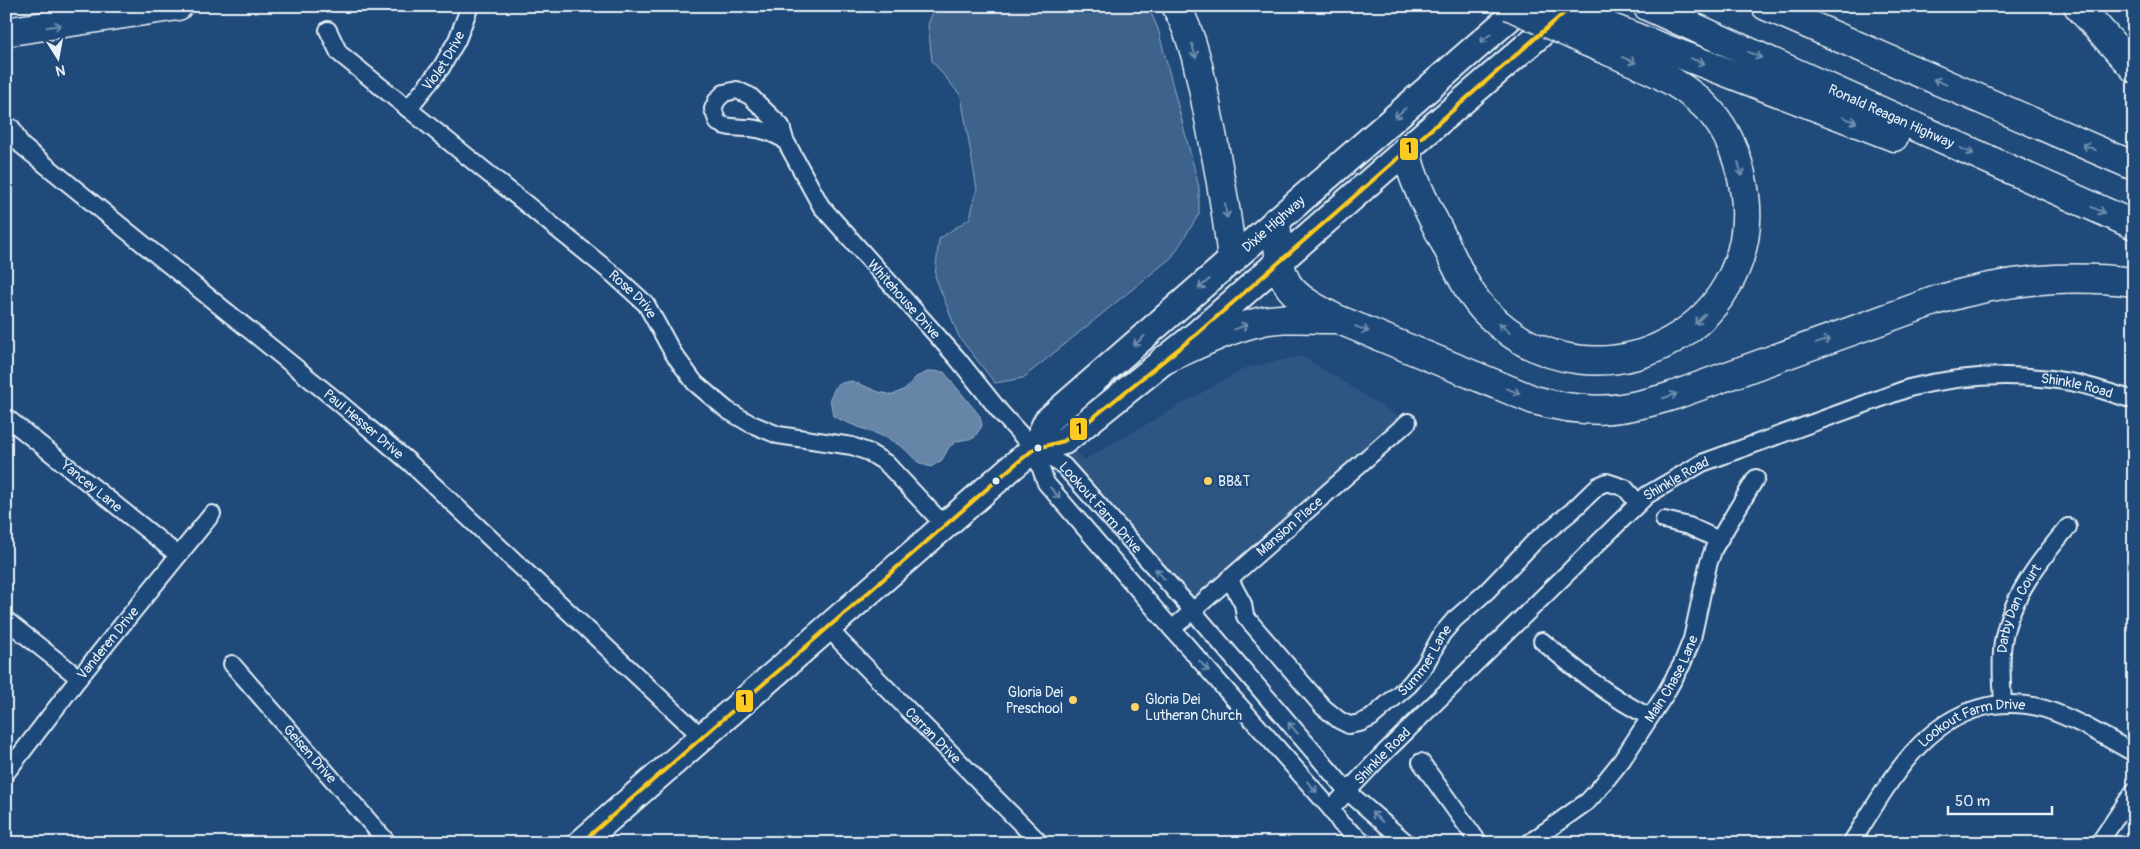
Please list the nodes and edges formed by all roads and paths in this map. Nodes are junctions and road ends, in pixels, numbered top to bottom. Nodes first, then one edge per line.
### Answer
1 (178, 6) edge
2 (470, 6) edge
3 (1176, 6) edge
4 (1510, 6) edge
5 (1523, 6) edge
6 (1557, 6) edge
7 (1572, 6) edge
8 (1647, 6) edge
9 (1766, 6) edge
10 (2078, 6) edge
11 (328, 30) dead end
12 (8, 31) edge
13 (1594, 33) junction
14 (2134, 68) edge
15 (408, 109) junction
16 (12, 128) dead end
17 (785, 140) dead end
18 (1406, 150) junction
19 (2134, 166) edge
20 (2063, 194) junction
21 (1276, 221) junction
22 (2134, 225) edge
23 (1232, 260) junction
24 (1280, 263) junction
25 (2134, 282) edge
26 (1337, 319) junction
27 (1164, 360) junction
28 (2134, 400) edge
29 (6, 417) edge
30 (1408, 422) dead end
31 (1034, 449) junction
32 (1756, 478) dead end
33 (1638, 503) junction
34 (212, 514) dead end
35 (1664, 520) dead end
36 (944, 525) junction
37 (2068, 527) dead end
38 (1719, 540) junction
39 (178, 555) junction
40 (1229, 578) junction
41 (1193, 611) junction
42 (6, 620) edge
43 (828, 627) junction
44 (1172, 629) junction
45 (1542, 641) dead end
46 (232, 664) dead end
47 (79, 678) junction
48 (2003, 704) junction
49 (1650, 717) junction
50 (702, 738) junction
51 (2134, 753) edge
52 (1421, 762) dead end
53 (6, 773) edge
54 (2134, 791) edge
55 (1348, 792) junction
56 (1331, 809) junction
57 (388, 843) edge
58 (581, 843) edge
59 (1040, 843) edge
60 (1364, 843) edge
61 (1407, 843) edge
62 (1479, 843) edge
63 (1529, 843) edge
64 (1851, 843) edge
65 (2099, 843) edge

12 -> 1 highway
2 - 15 street, Violet Drive
3 -> 23 highway
4 - 13 highway, bridge
5 -> 21 main road, Dixie Highway
6 - 13 highway, bridge
7 - 18 main road, Dixie Highway
8 -> 20 highway, Ronald Reagan Highway
19 -> 9 highway
10 - 14 highway
11 - 15 street, Rose Drive
13 -> 18 highway
13 -> 20 highway
15 - 36 street, Rose Drive
16 - 50 street, Paul Hesser Drive
17 - 31 street, Whitehouse Drive
18 - 24 main road, Dixie Highway
20 -> 22 highway, Ronald Reagan Highway
21 - 23 main road, Dixie Highway
21 - 24 highway
23 -> 31 main road, Dixie Highway
24 - 26 highway
24 - 27 main road, Dixie Highway
26 -> 25 highway
27 -> 26 highway
27 - 31 main road, Dixie Highway
28 - 33 street, Shinkle Road
29 - 39 street, Yancey Lane
30 - 40 street, Mansion Place
31 - 36 main road, Dixie Highway
41 -> 31 street, Lookout Farm Drive
31 -> 44 street, Lookout Farm Drive
32 - 38 street, Main Chase Lane
33 - 40 street, Summer Lane
33 - 55 street, Shinkle Road
34 - 39 street, Vanderen Drive
35 - 38 street
36 - 43 main road, Dixie Highway
37 - 48 street, Darby Dan Court
38 - 49 street, Main Chase Lane
39 - 47 street, Vanderen Drive
40 - 41 street, Mansion Place
41 - 44 street, Mansion Place
55 -> 41 street, Lookout Farm Drive
42 - 47 street
43 - 50 main road, Dixie Highway
43 - 59 street, Carran Drive
44 -> 56 street, Lookout Farm Drive
45 - 49 street
46 - 57 street, Geisen Drive
47 - 53 street, Vanderen Drive
48 - 51 street, Lookout Farm Drive
48 - 64 street, Lookout Farm Drive
49 - 63 street, Main Chase Lane
50 - 58 main road, Dixie Highway
52 - 62 street
54 - 65 street
55 - 56 street, Shinkle Road
61 -> 55 street, Lookout Farm Drive
56 - 60 street, Lookout Farm Drive

